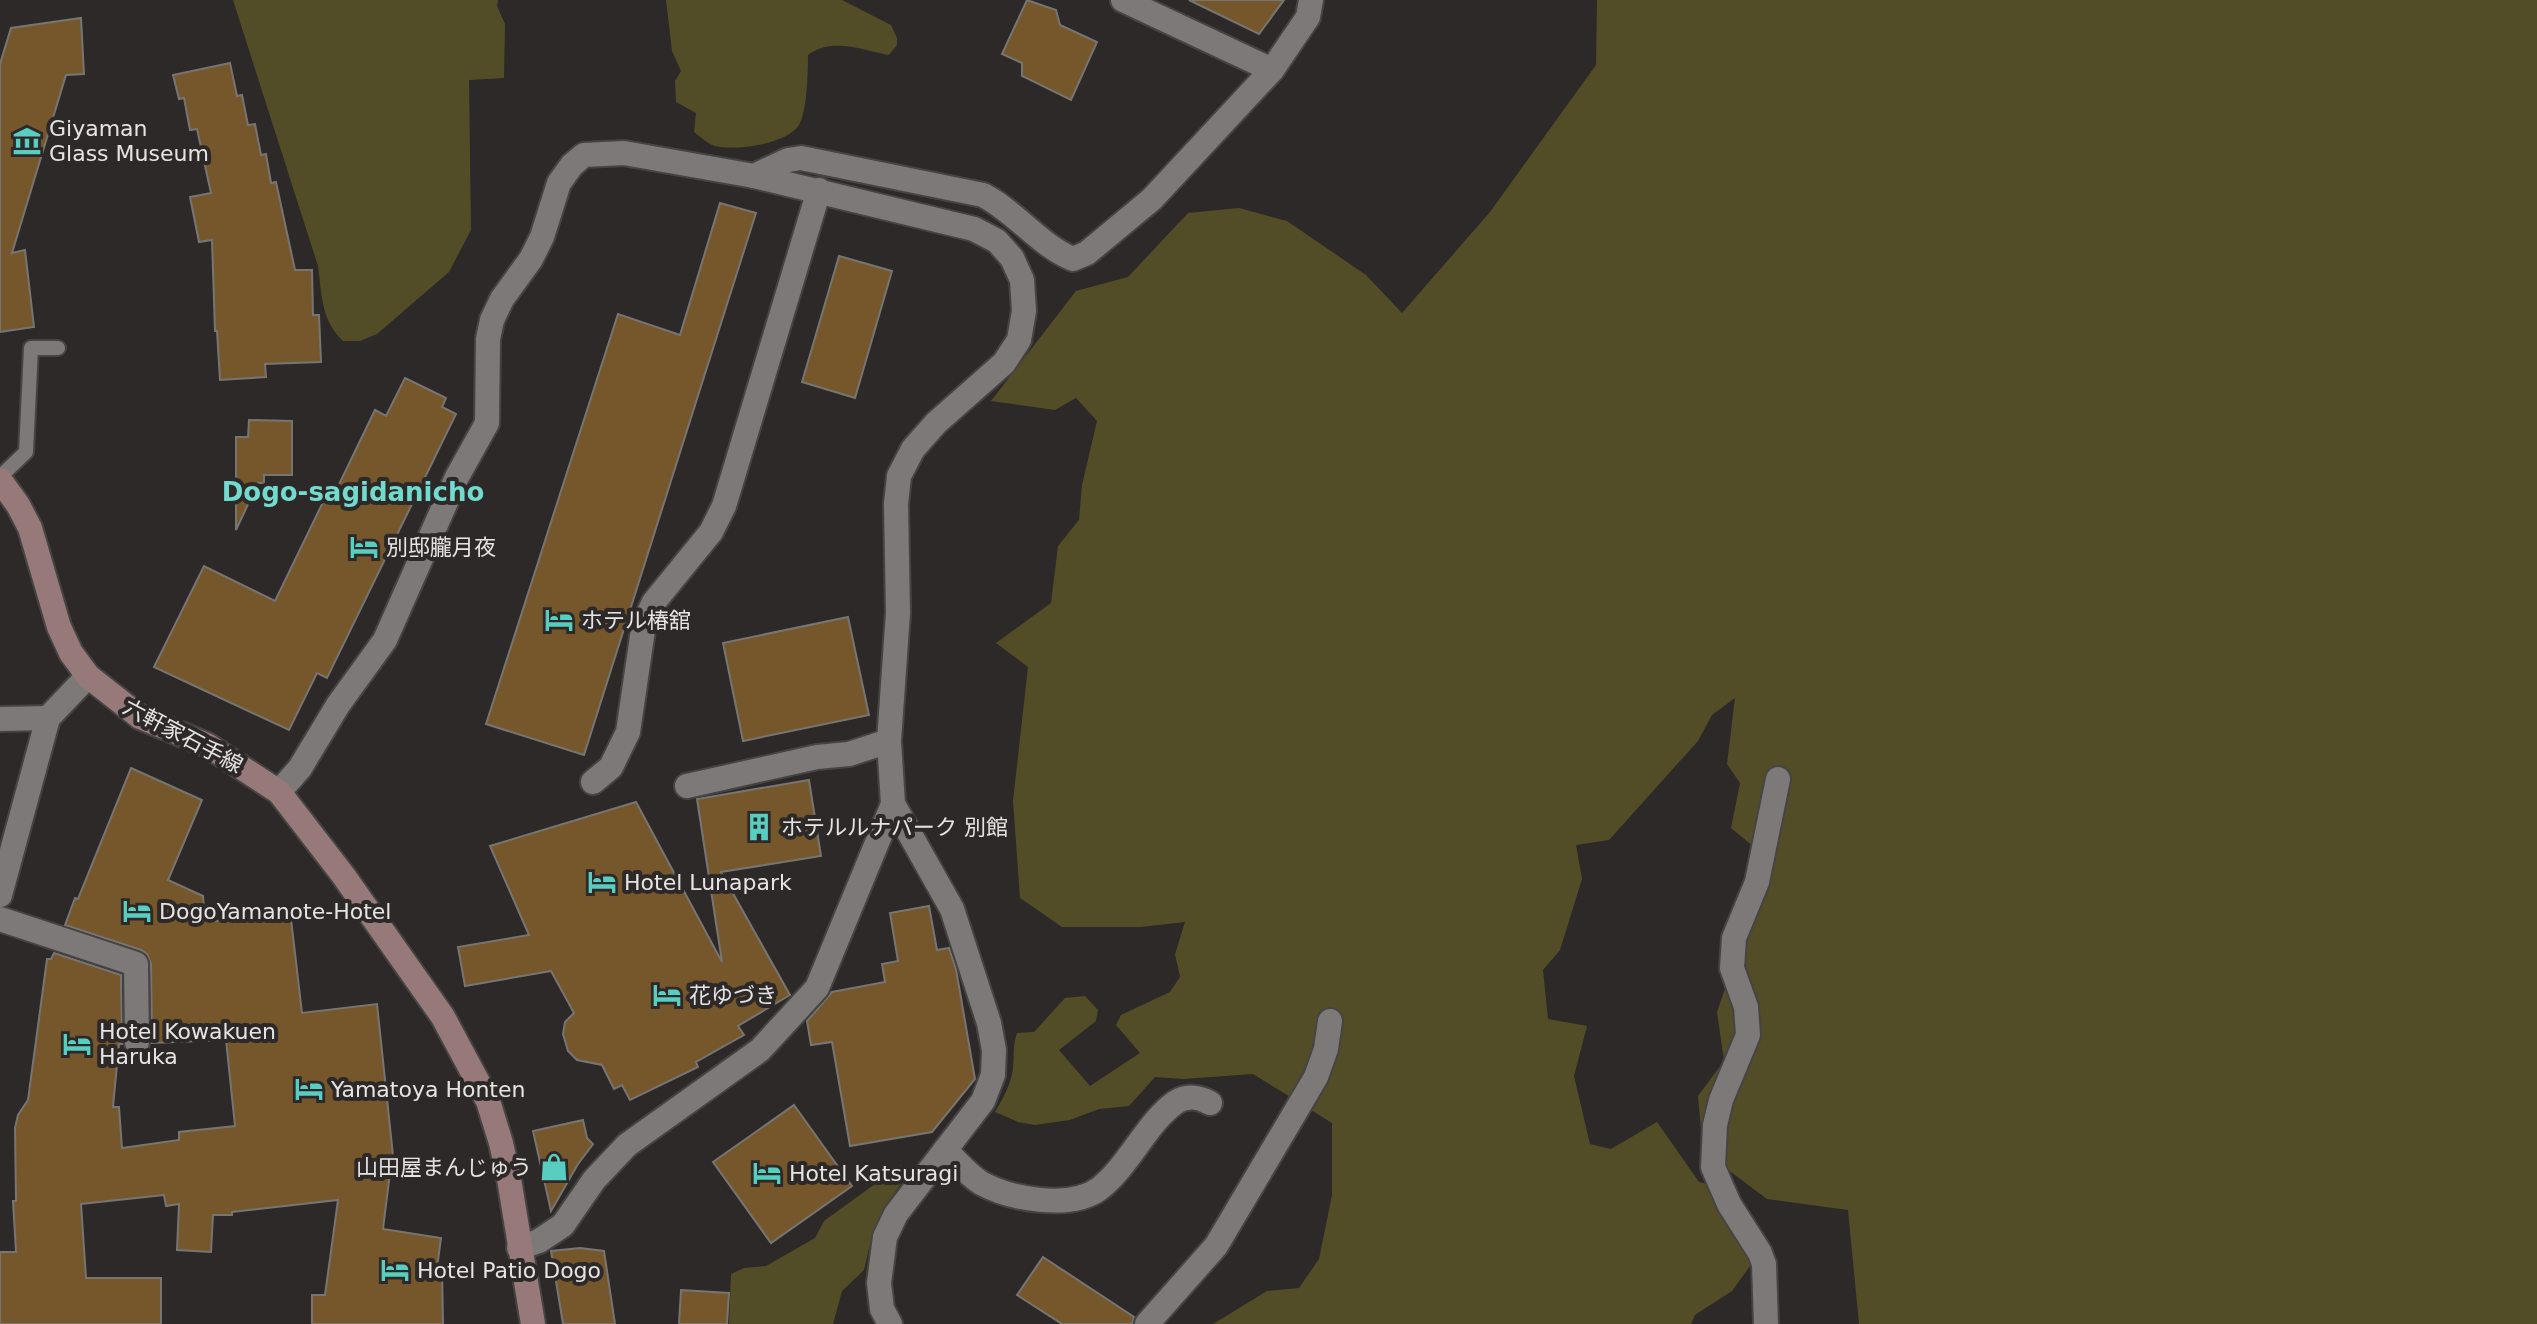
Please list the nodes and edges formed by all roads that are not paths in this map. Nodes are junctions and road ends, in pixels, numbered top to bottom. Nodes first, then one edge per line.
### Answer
1 (1123, 0) edge
2 (1311, 0) edge
3 (1272, 70) junction
4 (754, 176) junction
5 (819, 190) junction
6 (58, 348) dead end
7 (0, 478) edge
8 (88, 676) junction
9 (48, 718) junction
10 (0, 719) edge
11 (889, 741) junction
12 (1778, 779) dead end
13 (593, 782) dead end
14 (687, 786) dead end
15 (279, 792) junction
16 (893, 804) junction
17 (0, 895) edge
18 (0, 919) edge
19 (1330, 1021) dead end
20 (137, 1042) dead end
21 (1210, 1103) dead end
22 (945, 1150) junction
23 (519, 1248) junction
24 (533, 1324) edge
25 (890, 1324) edge
26 (1147, 1324) edge
27 (1766, 1324) edge

1 - 3 street
2 - 3 street
3 - 4 street
4 - 5 street
4 - 15 street
5 - 11 street
5 - 13 street
6 - 7 lane
7 - 8 main road, 六軒家石手線
8 - 9 street
8 - 15 main road, 六軒家石手線
9 - 10 street
9 - 17 street
11 - 14 street
11 - 16 street
12 - 27 street
15 - 23 main road, 六軒家石手線
16 - 22 street
16 - 23 street
18 - 20 street
19 - 26 street
21 - 22 street
22 - 25 street
23 - 24 main road, 六軒家石手線

